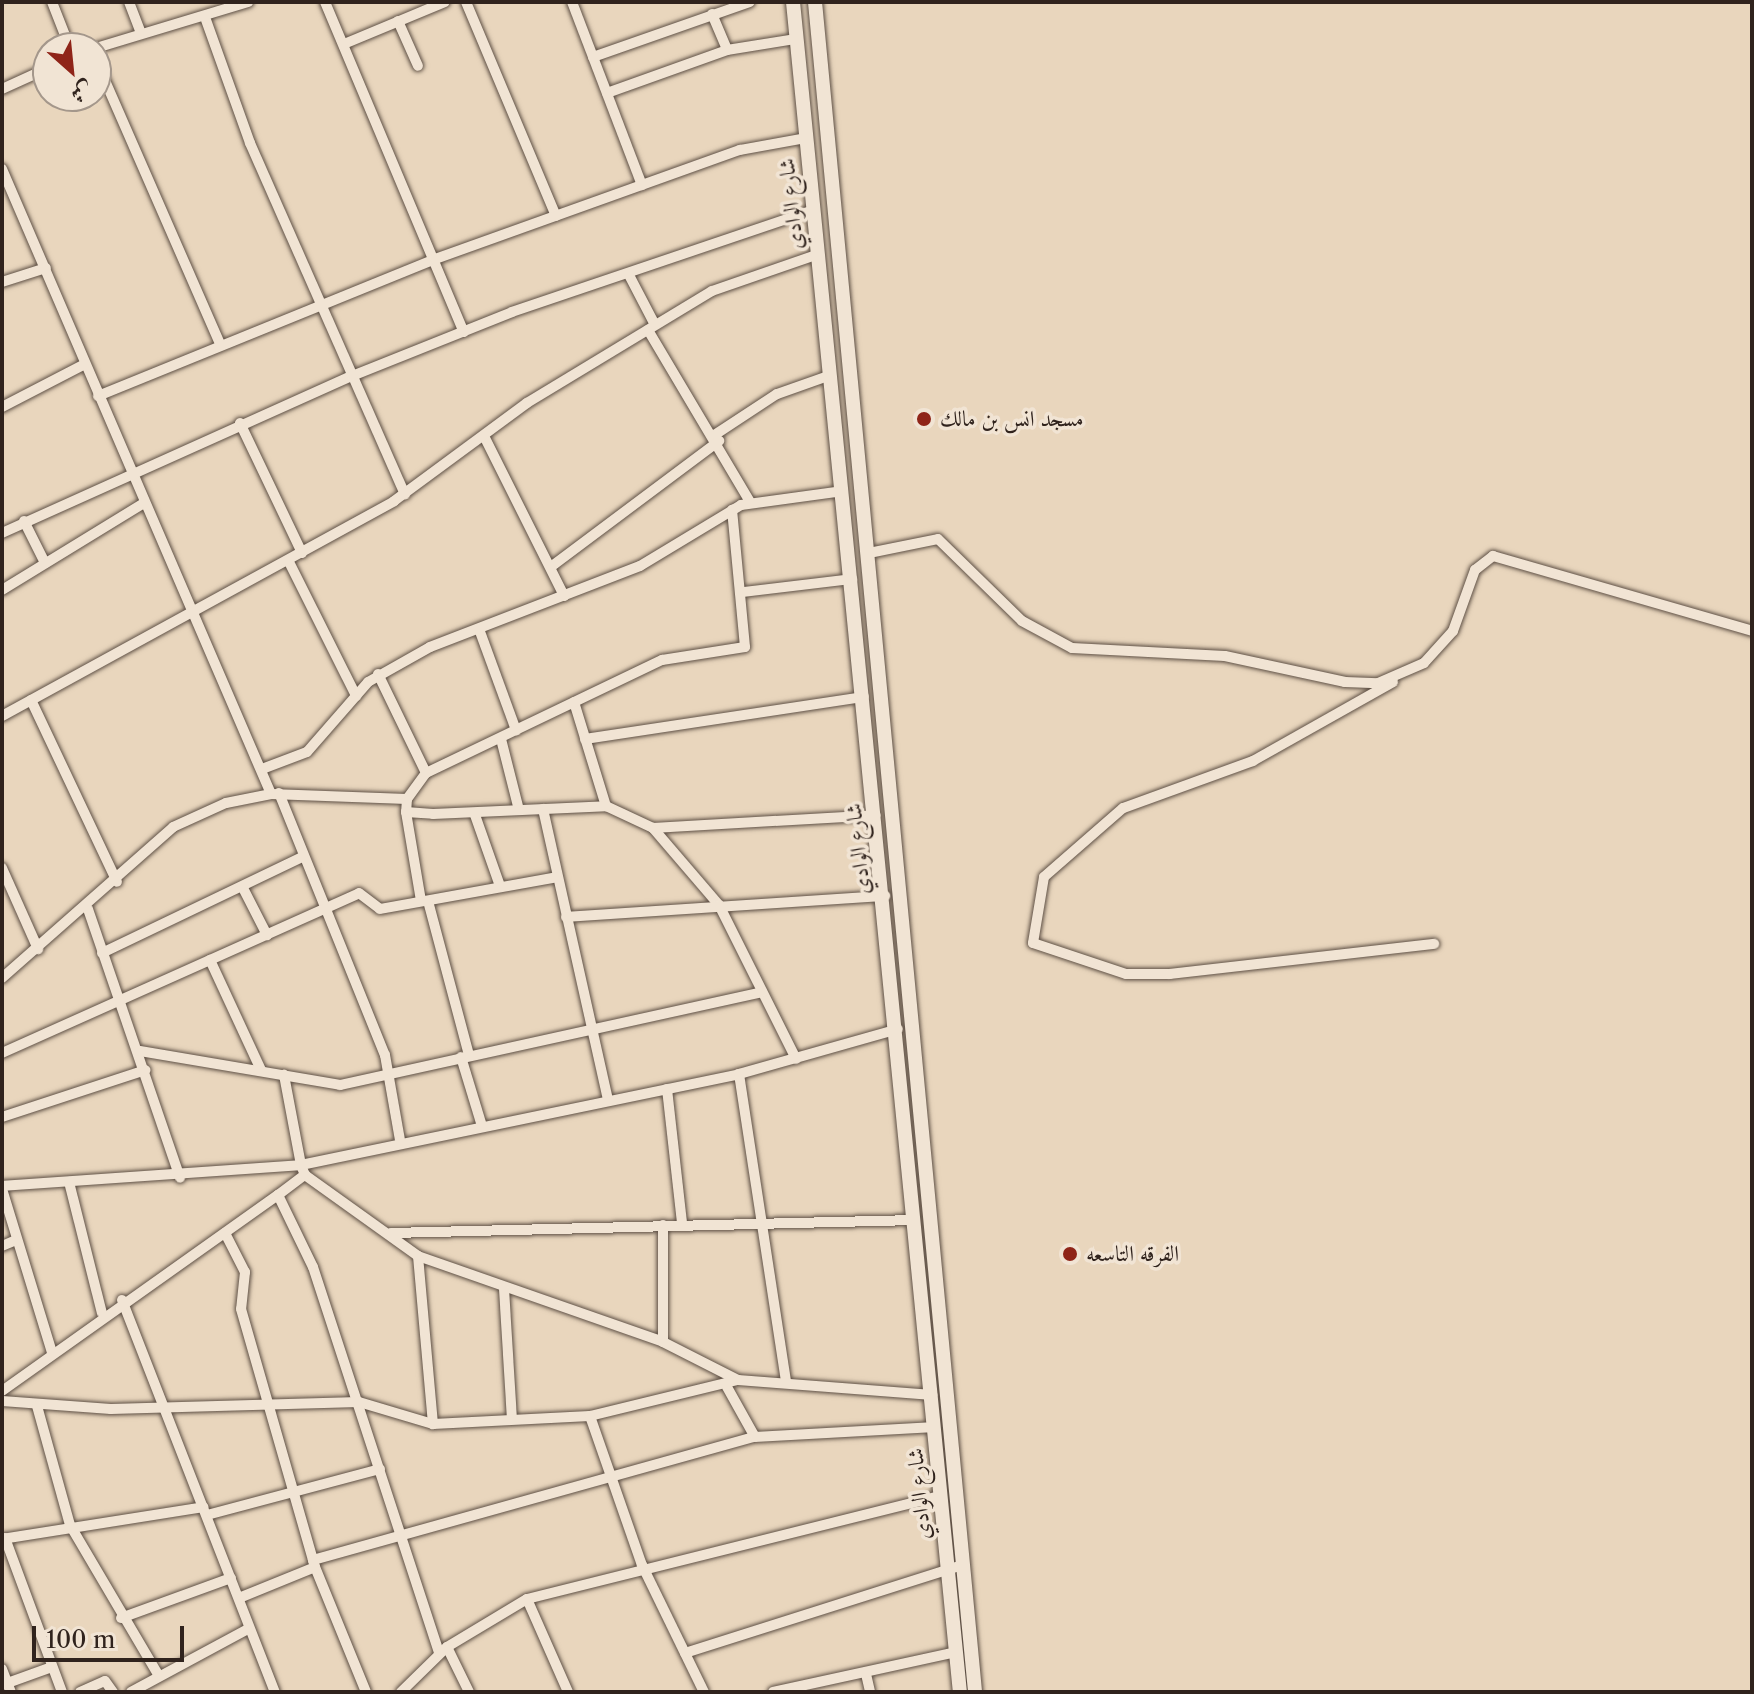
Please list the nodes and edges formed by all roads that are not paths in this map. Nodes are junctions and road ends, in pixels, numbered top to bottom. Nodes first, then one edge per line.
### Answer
1 (52, 2) edge
2 (129, 2) edge
3 (248, 2) edge
4 (325, 2) edge
5 (445, 2) edge
6 (466, 2) edge
7 (572, 2) edge
8 (750, 2) edge
9 (793, 2) edge
10 (815, 2) edge
11 (712, 14) junction
12 (206, 20) junction
13 (398, 21) junction
14 (64, 32) edge
15 (141, 33) junction
16 (796, 39) junction
17 (112, 43) edge
18 (344, 44) junction
19 (727, 50) junction
20 (593, 57) junction
21 (418, 66) dead end
22 (32, 75) edge
23 (2, 89) edge
24 (607, 93) junction
25 (112, 97) edge
26 (806, 138) junction
27 (2, 169) edge
28 (642, 185) junction
29 (814, 210) junction
30 (556, 216) junction
31 (819, 254) junction
32 (435, 259) junction
33 (46, 268) junction
34 (629, 275) junction
35 (2, 282) edge
36 (321, 302) junction
37 (652, 328) junction
38 (464, 332) junction
39 (220, 344) junction
40 (85, 364) junction
41 (831, 375) junction
42 (352, 376) junction
43 (98, 396) junction
44 (2, 407) edge
45 (240, 423) junction
46 (484, 436) junction
47 (718, 438) junction
48 (130, 472) junction
49 (843, 491) junction
50 (405, 494) junction
51 (750, 502) junction
52 (144, 503) junction
53 (732, 510) junction
54 (24, 521) junction
55 (2, 533) edge
56 (302, 553) junction
57 (869, 553) junction
58 (289, 562) junction
59 (45, 563) junction
60 (552, 566) junction
61 (852, 579) junction
62 (2, 590) edge
63 (743, 592) junction
64 (564, 596) junction
65 (194, 611) junction
66 (479, 629) junction
67 (1752, 631) edge
68 (378, 674) junction
69 (1402, 677) junction
70 (356, 696) junction
71 (864, 697) junction
72 (31, 700) junction
73 (574, 702) junction
74 (2, 716) edge
75 (516, 730) junction
76 (501, 739) junction
77 (585, 739) junction
78 (262, 769) junction
79 (426, 773) junction
80 (275, 794) junction
81 (407, 799) junction
82 (606, 806) junction
83 (543, 809) junction
84 (519, 810) junction
85 (406, 812) junction
86 (475, 815) junction
87 (876, 815) junction
88 (653, 828) junction
89 (302, 857) junction
90 (2, 868) edge
91 (557, 877) junction
92 (117, 882) junction
93 (500, 886) junction
94 (243, 888) junction
95 (7, 893) edge
96 (885, 896) junction
97 (424, 901) junction
98 (719, 905) junction
99 (325, 908) junction
100 (88, 909) junction
101 (566, 917) junction
102 (267, 935) junction
103 (1434, 944) dead end
104 (38, 949) junction
105 (102, 953) junction
106 (210, 960) junction
107 (2, 978) edge
108 (762, 992) junction
109 (119, 999) junction
110 (898, 1029) junction
111 (596, 1031) junction
112 (906, 1045) junction
113 (140, 1051) junction
114 (2, 1053) edge
115 (465, 1056) junction
116 (796, 1059) junction
117 (146, 1070) junction
118 (261, 1070) junction
119 (390, 1072) junction
120 (739, 1074) junction
121 (284, 1075) junction
122 (667, 1089) junction
123 (608, 1099) junction
124 (2, 1117) edge
125 (481, 1123) junction
126 (400, 1140) junction
127 (303, 1170) junction
128 (180, 1178) junction
129 (69, 1182) junction
130 (2, 1187) edge
131 (278, 1195) junction
132 (915, 1220) junction
133 (682, 1223) junction
134 (663, 1225) junction
135 (758, 1225) junction
136 (225, 1233) junction
137 (391, 1233) junction
138 (16, 1240) junction
139 (2, 1246) edge
140 (418, 1256) junction
141 (504, 1289) junction
142 (122, 1300) junction
143 (102, 1313) junction
144 (663, 1342) junction
145 (52, 1353) junction
146 (738, 1380) junction
147 (786, 1380) junction
148 (727, 1387) junction
149 (2, 1391) edge
150 (932, 1395) junction
151 (2, 1401) edge
152 (359, 1402) junction
153 (270, 1405) junction
154 (37, 1406) junction
155 (166, 1408) junction
156 (590, 1416) junction
157 (512, 1418) junction
158 (433, 1424) junction
159 (935, 1427) junction
160 (755, 1437) junction
161 (380, 1469) junction
162 (605, 1474) junction
163 (292, 1490) junction
164 (941, 1496) junction
165 (205, 1511) junction
166 (70, 1525) junction
167 (399, 1535) junction
168 (3, 1538) edge
169 (314, 1563) junction
170 (642, 1565) junction
171 (955, 1566) junction
172 (231, 1578) junction
173 (239, 1598) junction
174 (527, 1599) junction
175 (121, 1618) junction
176 (246, 1630) junction
177 (443, 1650) junction
178 (956, 1652) junction
179 (685, 1653) junction
180 (52, 1667) junction
181 (2, 1669) edge
182 (866, 1674) junction
183 (159, 1676) junction
184 (7, 1687) edge
185 (62, 1692) edge
186 (80, 1692) edge
187 (113, 1692) edge
188 (131, 1692) edge
189 (275, 1692) edge
190 (366, 1692) edge
191 (401, 1692) edge
192 (469, 1692) edge
193 (568, 1692) edge
194 (704, 1692) edge
195 (773, 1692) edge
196 (870, 1692) edge
197 (960, 1692) edge
198 (975, 1692) edge

1 - 14 street
2 - 15 street
3 - 12 street
4 - 18 street
5 - 13 street
6 - 30 street
7 - 20 street
8 - 11 street
9 - 16 main road, شارع الوادي
10 - 57 main road, شارع الوادي
11 - 19 street
11 - 20 street
12 - 15 street
12 - 36 street
13 - 18 street
13 - 21 street
15 - 17 street
16 - 19 street
16 - 26 main road, شارع الوادي
18 - 32 street
19 - 24 street
20 - 24 street
22 - 23 street
24 - 28 street
25 - 39 street
26 - 28 street
26 - 29 main road, شارع الوادي
27 - 33 street
28 - 30 street
29 - 31 main road, شارع الوادي
29 - 34 street
30 - 32 street
31 - 37 street
31 - 41 main road, شارع الوادي
32 - 36 street
32 - 38 street
33 - 35 street
33 - 40 street
34 - 37 street
34 - 38 street
36 - 39 street
36 - 42 street
37 - 46 street
37 - 47 street
38 - 42 street
39 - 43 street
40 - 43 street
40 - 44 street
41 - 47 street
41 - 49 main road, شارع الوادي
42 - 45 street
42 - 50 street
43 - 48 street
45 - 48 street
45 - 56 street
46 - 50 street
46 - 60 street
47 - 51 street
47 - 60 street
48 - 52 street
48 - 54 street
49 - 51 street
49 - 61 main road, شارع الوادي
50 - 56 street
51 - 53 street
52 - 59 street
52 - 65 street
53 - 63 street
53 - 64 street
54 - 55 street
54 - 59 street
56 - 58 street
57 - 69 street
57 - 112 main road, شارع الوادي
58 - 65 street
58 - 70 street
59 - 62 street
60 - 64 street
61 - 63 street
61 - 71 main road, شارع الوادي
63 - 73 street
64 - 66 street
65 - 72 street
65 - 78 street
66 - 68 street
66 - 75 street
67 - 69 street
68 - 70 street
68 - 79 street
69 - 103 street
70 - 78 street
71 - 77 street
71 - 87 main road, شارع الوادي
72 - 74 street
72 - 92 street
73 - 75 street
73 - 77 street
75 - 76 street
76 - 79 street
76 - 84 street
77 - 82 street
78 - 80 street
79 - 81 street
80 - 81 street
80 - 89 street
80 - 92 street
81 - 85 street
82 - 83 street
82 - 88 street
83 - 84 street
83 - 91 street
84 - 86 street
85 - 86 street
85 - 97 street
86 - 93 street
87 - 88 street
87 - 96 main road, شارع الوادي
88 - 98 street
89 - 94 street
89 - 99 street
90 - 95 street
91 - 93 street
91 - 101 street
92 - 100 street
93 - 97 street
94 - 102 street
94 - 105 street
95 - 104 street
96 - 98 street
96 - 110 main road, شارع الوادي
97 - 99 street
97 - 115 street
98 - 101 street
98 - 108 street
99 - 102 street
99 - 119 street
100 - 104 street
100 - 105 street
101 - 111 street
102 - 106 street
104 - 107 street
105 - 109 street
106 - 109 street
106 - 118 street
108 - 111 street
108 - 116 street
109 - 113 street
109 - 114 street
110 - 112 main road, شارع الوادي
110 - 116 street
111 - 115 street
111 - 123 street
112 - 132 main road, شارع الوادي
112 - 171 main road, شارع الوادي
113 - 117 street
113 - 118 street
115 - 119 street
115 - 125 street
116 - 120 street
117 - 124 street
117 - 128 street
118 - 121 street
119 - 121 street
119 - 126 street
120 - 122 street
120 - 135 street
121 - 127 street
122 - 123 street
122 - 133 street
123 - 125 street
125 - 126 street
126 - 127 street
127 - 128 street
127 - 131 street
127 - 137 street
128 - 129 street
129 - 130 street
129 - 143 street
130 - 138 street
131 - 136 street
131 - 152 street
132 - 135 street
132 - 150 main road, شارع الوادي
133 - 134 street
133 - 135 street
134 - 137 street
134 - 144 street
135 - 147 street
136 - 142 street
136 - 153 street
137 - 140 street
138 - 139 street
138 - 145 street
140 - 141 street
140 - 158 street
141 - 144 street
141 - 157 street
142 - 143 street
142 - 155 street
143 - 145 street
144 - 146 street
145 - 149 street
146 - 147 street
146 - 148 street
147 - 150 street
148 - 156 street
148 - 160 street
150 - 159 main road, شارع الوادي
151 - 154 street
152 - 153 street
152 - 158 street
152 - 161 street
153 - 155 street
153 - 163 street
154 - 155 street
154 - 166 street
155 - 165 street
156 - 157 street
156 - 162 street
157 - 158 street
159 - 160 street
159 - 164 main road, شارع الوادي
160 - 162 street
161 - 163 street
161 - 167 street
162 - 167 street
162 - 170 street
163 - 165 street
163 - 169 street
164 - 170 street
164 - 171 main road, شارع الوادي
165 - 166 street
165 - 172 street
166 - 168 street
166 - 175 street
167 - 169 street
167 - 177 street
168 - 180 street
169 - 173 street
169 - 190 street
170 - 174 street
170 - 179 street
171 - 178 main road, شارع الوادي
171 - 179 street
171 - 198 main road, شارع الوادي
172 - 173 street
172 - 175 street
173 - 176 street
174 - 177 street
174 - 193 street
175 - 183 street
176 - 183 street
176 - 189 street
177 - 191 street
177 - 192 street
178 - 182 street
178 - 197 main road, شارع الوادي
179 - 194 street
180 - 184 street
180 - 185 street
181 - 184 street
182 - 195 street
182 - 196 street
183 - 188 street
186 - 187 street

